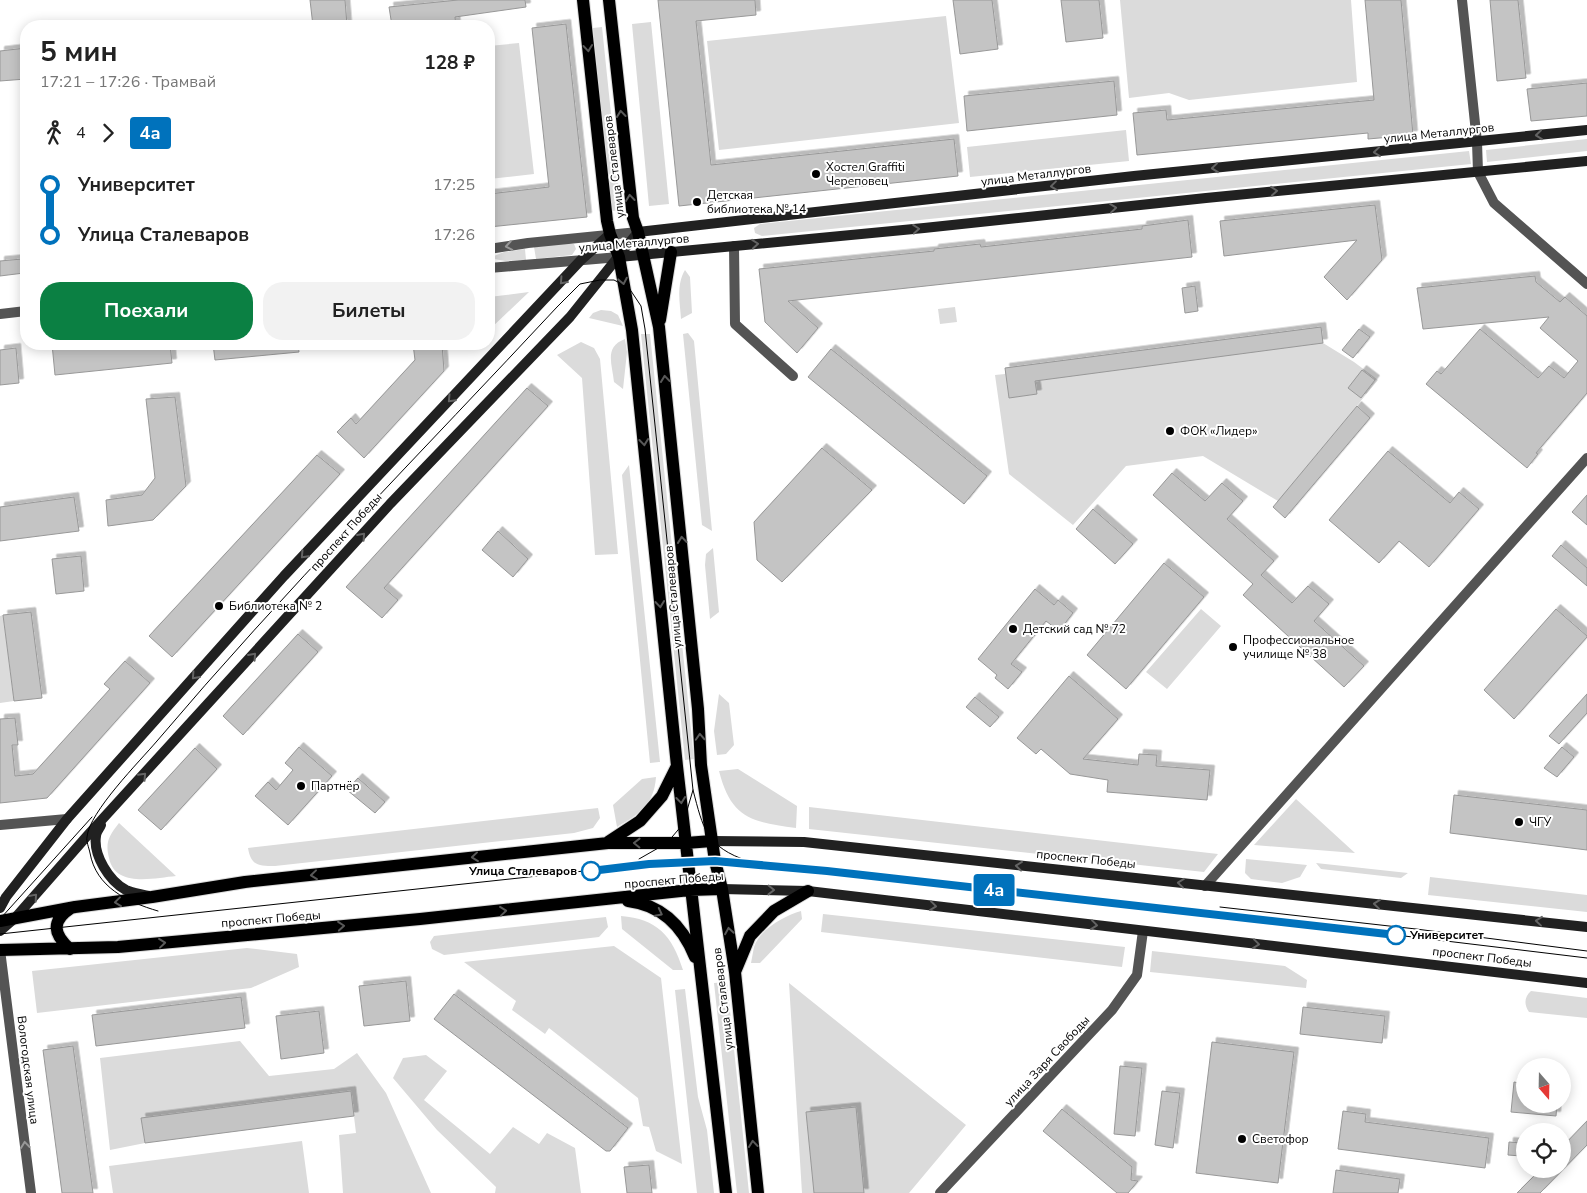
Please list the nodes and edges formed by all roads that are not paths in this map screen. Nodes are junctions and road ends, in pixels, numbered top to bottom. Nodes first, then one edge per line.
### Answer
1 (583, 0) edge
2 (609, 0) edge
3 (1462, 0) edge
4 (1587, 130) edge
5 (1477, 142) junction
6 (1587, 160) edge
7 (1478, 172) junction
8 (638, 232) junction
9 (610, 234) junction
10 (734, 246) junction
11 (495, 249) edge
12 (671, 252) junction
13 (643, 254) junction
14 (619, 257) junction
15 (581, 260) junction
16 (495, 267) edge
17 (1587, 284) edge
18 (20, 312) edge
19 (0, 314) edge
20 (659, 327) junction
21 (794, 376) dead end
22 (1587, 458) edge
23 (677, 766) junction
24 (110, 811) junction
25 (66, 819) junction
26 (0, 825) edge
27 (712, 841) junction
28 (608, 842) junction
29 (686, 844) junction
30 (1205, 886) junction
31 (722, 889) junction
32 (690, 890) junction
33 (808, 891) junction
34 (152, 897) junction
35 (613, 899) junction
36 (0, 908) edge
37 (71, 908) junction
38 (15, 918) junction
39 (0, 921) edge
40 (1587, 926) edge
41 (1142, 930) junction
42 (0, 931) edge
43 (70, 949) junction
44 (0, 950) edge
45 (735, 972) junction
46 (702, 974) junction
47 (1587, 983) edge
48 (31, 1193) edge
49 (726, 1193) edge
50 (758, 1193) edge
51 (940, 1193) edge

1 -> 9 main road, улица Сталеваров
8 -> 2 main road, улица Сталеваров
3 - 5 street
4 -> 5 street, улица Металлургов
5 - 7 street
5 -> 8 street, улица Металлургов
6 - 7 street, улица Металлургов
10 -> 7 street, улица Металлургов
7 - 17 street
8 - 9 street, улица Металлургов
8 - 13 main road, улица Сталеваров
8 - 14 street, проспект Победы
9 -> 11 street, улица Металлургов
9 - 14 main road, улица Сталеваров
9 - 15 street, проспект Победы
10 - 12 street, улица Металлургов
10 - 21 street
12 - 13 street, улица Металлургов
12 - 20 main road
13 - 14 street, улица Металлургов
13 - 20 main road, улица Сталеваров
14 - 15 street, улица Металлургов
14 -> 23 main road, улица Сталеваров
24 -> 14 street, проспект Победы
15 - 16 street, улица Металлургов
15 -> 25 street, проспект Победы
18 - 19 street
27 -> 20 main road, улица Сталеваров
22 - 30 street
23 - 28 main road
23 -> 29 main road, улица Сталеваров
24 - 34 street
38 -> 24 street, проспект Победы
25 - 26 street
25 - 36 street, проспект Победы
27 - 29 main road, проспект Победы
30 -> 27 street, проспект Победы
27 - 31 main road, улица Сталеваров
29 -> 28 main road, проспект Победы
28 -> 34 main road, проспект Победы
29 - 32 main road, улица Сталеваров
40 -> 30 street, проспект Победы
31 - 32 main road, проспект Победы
31 -> 33 street, проспект Победы
45 -> 31 main road, улица Сталеваров
32 - 35 main road, проспект Победы
32 - 46 main road, улица Сталеваров
33 -> 41 street, проспект Победы
33 - 45 main road
34 -> 37 main road, проспект Победы
43 -> 35 main road, проспект Победы
35 -> 46 main road
37 - 38 main road, проспект Победы
37 - 43 main road
38 - 39 main road, проспект Победы
38 - 42 street, проспект Победы
41 -> 47 street, проспект Победы
41 - 51 street, улица Заря Свободы
43 - 44 main road, проспект Победы
48 -> 44 street, Вологодская улица
50 -> 45 main road, улица Сталеваров
46 - 49 main road, улица Сталеваров

